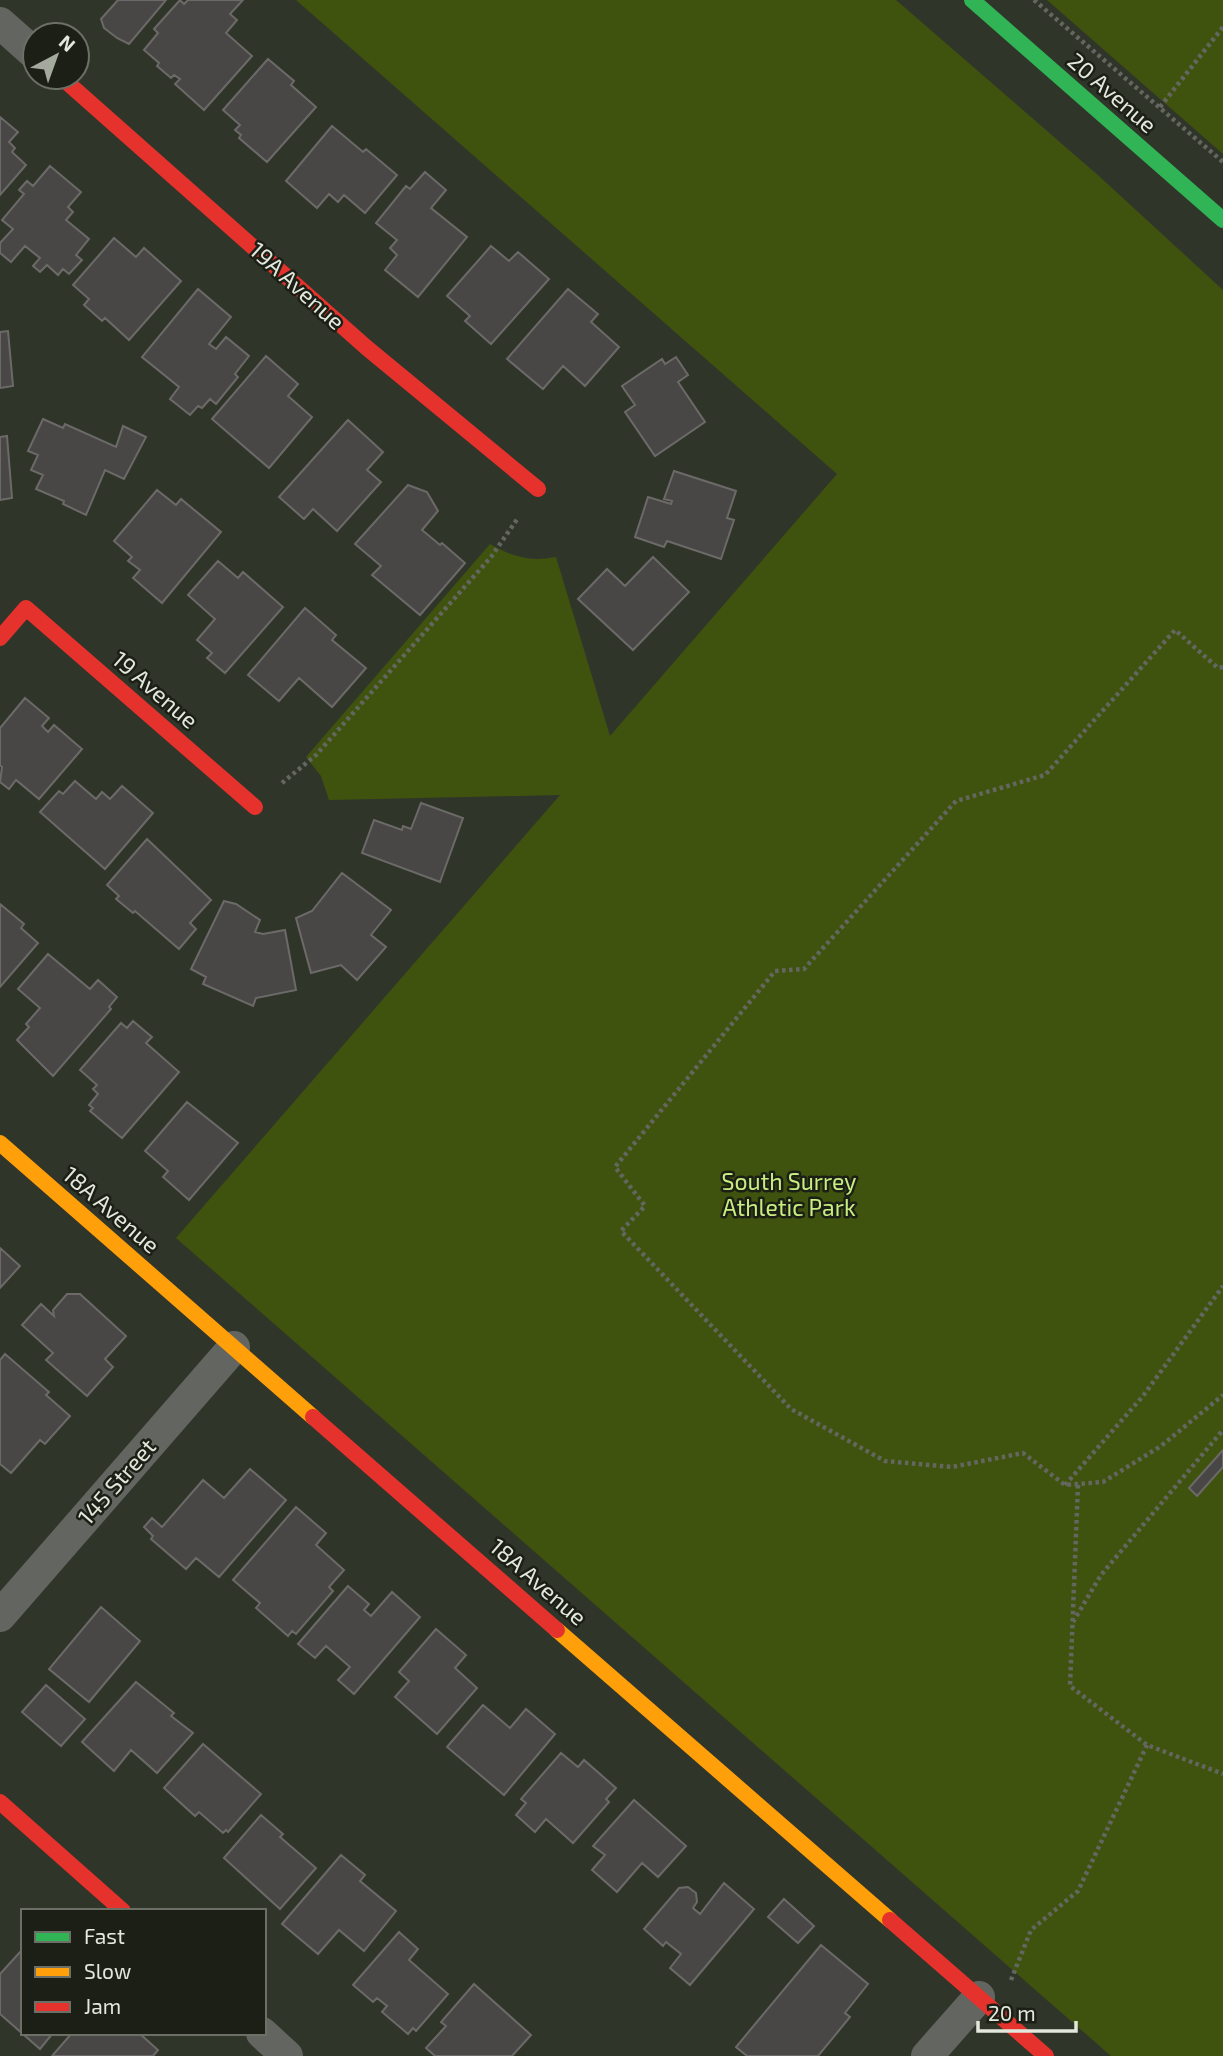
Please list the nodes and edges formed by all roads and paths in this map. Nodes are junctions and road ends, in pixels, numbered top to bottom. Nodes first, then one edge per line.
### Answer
1 (972, 0) edge
2 (1034, 0) edge
3 (0, 23) edge
4 (1223, 27) edge
5 (21, 42) edge
6 (77, 91) edge
7 (1160, 107) junction
8 (1133, 141) junction
9 (1223, 162) edge
10 (1223, 220) edge
11 (538, 489) joint
12 (0, 638) edge
13 (1223, 667) edge
14 (255, 807) joint
15 (0, 1143) edge
16 (1223, 1286) edge
17 (234, 1347) junction
18 (1223, 1395) edge
19 (1223, 1430) edge
20 (1065, 1485) junction
21 (1077, 1485) junction
22 (0, 1616) edge
23 (1072, 1623) junction
24 (1147, 1745) junction
25 (1223, 1774) edge
26 (0, 1802) edge
27 (121, 1909) edge
28 (979, 1997) junction
29 (264, 2035) edge
30 (287, 2056) edge
31 (927, 2056) edge
32 (1046, 2056) edge

1 - 8 street, 20 Avenue
2 - 7 path
3 - 5 street
4 - 7 path
6 - 11 street, 19A Avenue
7 - 8 path
7 - 9 path
8 - 10 street, 20 Avenue
11 - 14 path
12 - 14 street, 19 Avenue
13 - 20 path
15 - 17 street, 18A Avenue
16 - 20 path
17 - 22 street, 145 Street
17 - 28 street, 18A Avenue
18 - 21 path
19 - 23 path
20 - 21 path
21 - 23 path
23 - 24 path
24 - 25 path
24 - 28 path
26 - 27 street
28 - 31 street
28 - 32 street, 18A Avenue
29 - 30 street

